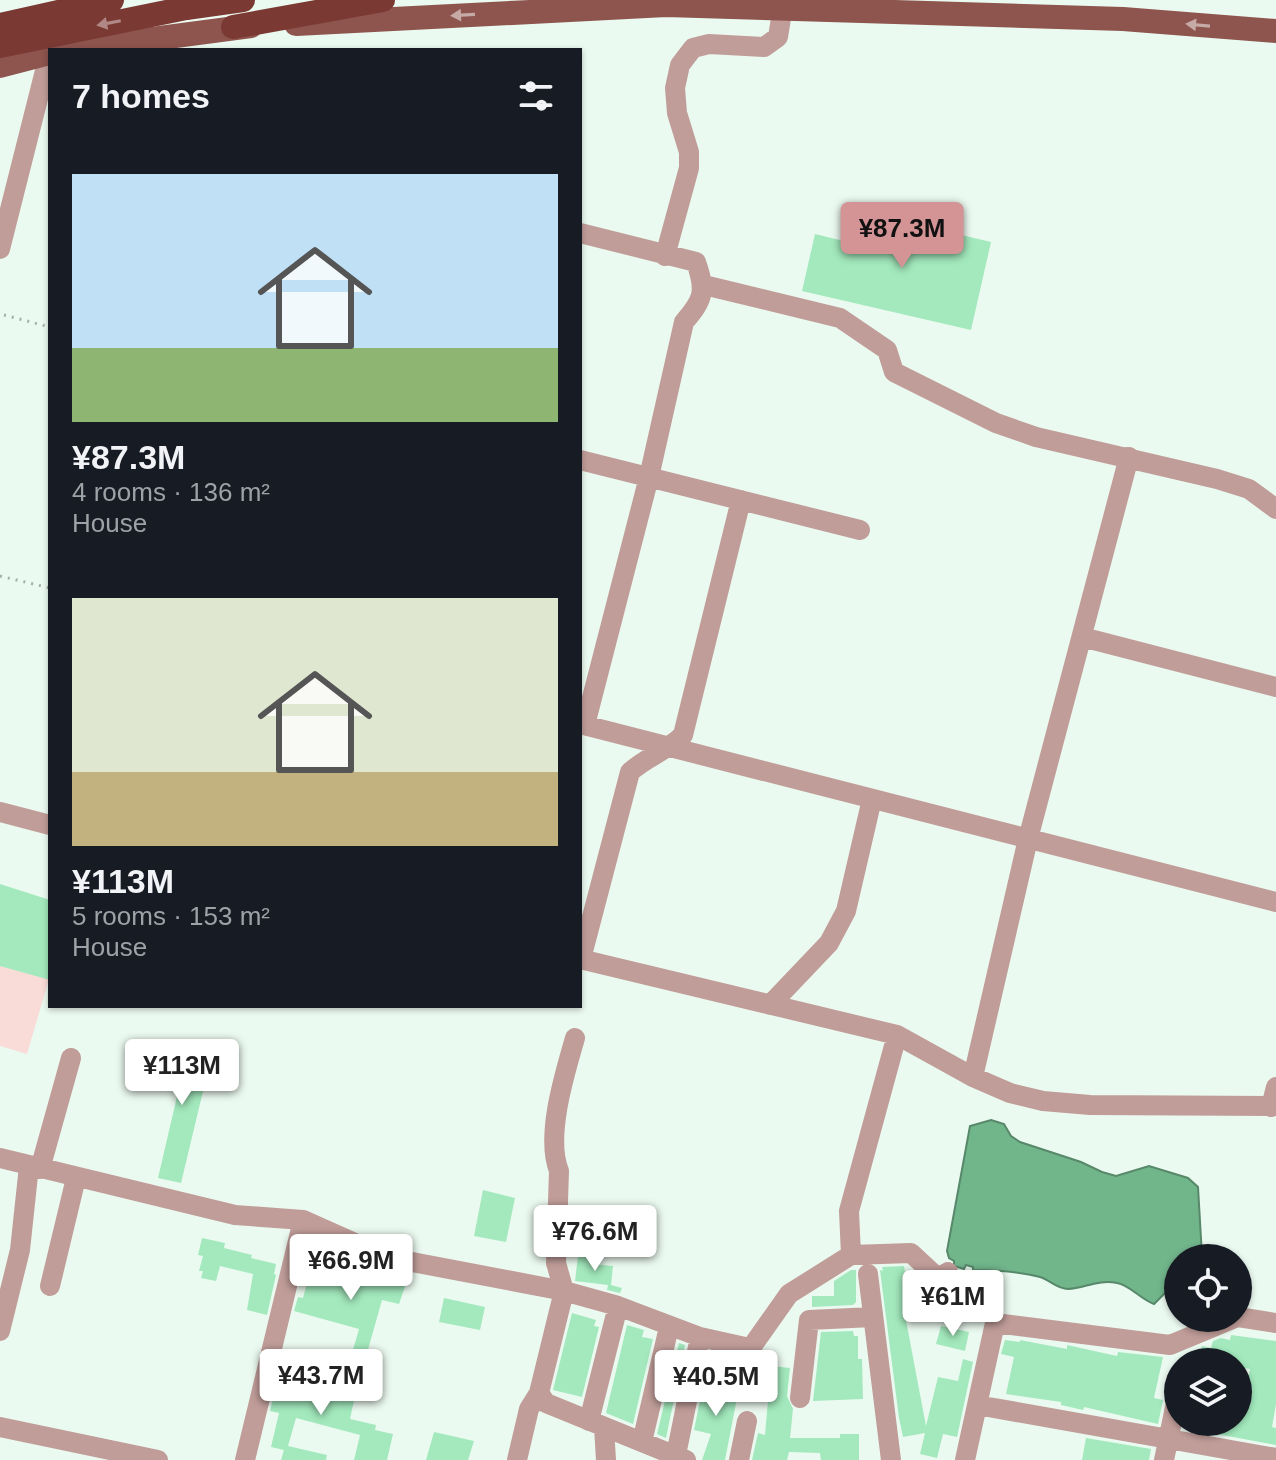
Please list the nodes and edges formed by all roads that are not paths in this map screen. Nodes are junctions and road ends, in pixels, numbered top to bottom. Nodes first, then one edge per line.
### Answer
1 (63, 0) edge
2 (112, 0) edge
3 (243, 0) edge
4 (383, 0) edge
5 (784, 4) edge
6 (0, 25) edge
7 (233, 27) junction
8 (1276, 31) edge
9 (0, 46) edge
10 (51, 48) edge
11 (83, 48) edge
12 (48, 54) edge
13 (0, 66) edge
14 (48, 67) edge
15 (44, 96) edge
16 (582, 234) edge
17 (0, 249) edge
18 (665, 256) junction
19 (704, 285) junction
20 (1129, 457) junction
21 (582, 460) edge
22 (649, 477) junction
23 (741, 500) junction
24 (1276, 509) edge
25 (860, 530) dead end
26 (1082, 637) junction
27 (1276, 687) edge
28 (583, 725) edge
29 (671, 747) junction
30 (872, 799) junction
31 (0, 812) edge
32 (48, 824) edge
33 (1028, 839) junction
34 (1276, 902) edge
35 (582, 955) edge
36 (582, 959) edge
37 (770, 1005) junction
38 (897, 1035) junction
39 (575, 1038) dead end
40 (71, 1058) dead end
41 (973, 1077) junction
42 (1274, 1100) edge
43 (0, 1158) edge
44 (35, 1168) junction
45 (76, 1178) junction
46 (303, 1220) junction
47 (851, 1255) junction
48 (948, 1272) dead end
49 (868, 1274) dead end
50 (50, 1286) dead end
51 (564, 1291) junction
52 (618, 1306) junction
53 (873, 1317) junction
54 (1252, 1319) edge
55 (1276, 1323) edge
56 (669, 1327) junction
57 (0, 1331) edge
58 (1204, 1332) edge
59 (700, 1337) junction
60 (1189, 1339) junction
61 (1187, 1348) edge
62 (539, 1393) junction
63 (800, 1398) dead end
64 (977, 1405) junction
65 (747, 1421) dead end
66 (597, 1424) junction
67 (0, 1427) edge
68 (1169, 1438) junction
69 (642, 1442) junction
70 (1276, 1458) edge
71 (679, 1459) edge
72 (158, 1460) edge
73 (245, 1460) edge
74 (517, 1460) edge
75 (606, 1460) edge
76 (739, 1460) edge
77 (891, 1460) edge
78 (909, 1460) edge
79 (965, 1460) edge
80 (1164, 1460) edge

1 - 10 street
2 - 6 highway, bridge
3 -> 9 highway, bridge
4 - 7 highway
5 -> 7 main road
8 -> 5 main road
5 - 18 street
7 - 11 main road
12 - 13 main road
14 - 15 street
15 - 17 street
16 - 18 street
18 - 19 street
19 - 20 street
19 - 22 street
20 - 24 street
20 - 26 street
21 - 22 street
22 - 23 street
22 - 28 street
23 - 25 street
23 - 29 street
26 - 27 street
26 - 33 street
28 - 29 street
29 - 30 street
29 - 35 street
30 - 33 street
30 - 37 street
31 - 32 street
33 - 34 street
33 - 41 street
36 - 37 street
37 - 38 street
38 - 41 street
38 - 47 street
39 - 51 street
40 - 44 street
41 - 42 street
43 - 44 street
44 - 45 street
44 - 57 street
45 - 46 street
45 - 50 street
46 - 51 street
46 - 73 street
47 - 48 street
47 - 59 street
49 - 53 street
51 - 52 street
51 - 62 street
52 - 56 street
52 - 66 street
53 - 63 street
53 - 77 street
54 - 55 street
56 - 59 street
56 - 69 street
58 - 60 street
59 - 71 street
60 - 61 street
60 - 64 street
62 - 66 street
62 - 74 street
64 - 68 street
64 - 79 street
65 - 76 street
66 - 69 street
66 - 75 street
67 - 72 street
68 - 70 street
68 - 80 street
69 - 71 street
77 - 78 street

